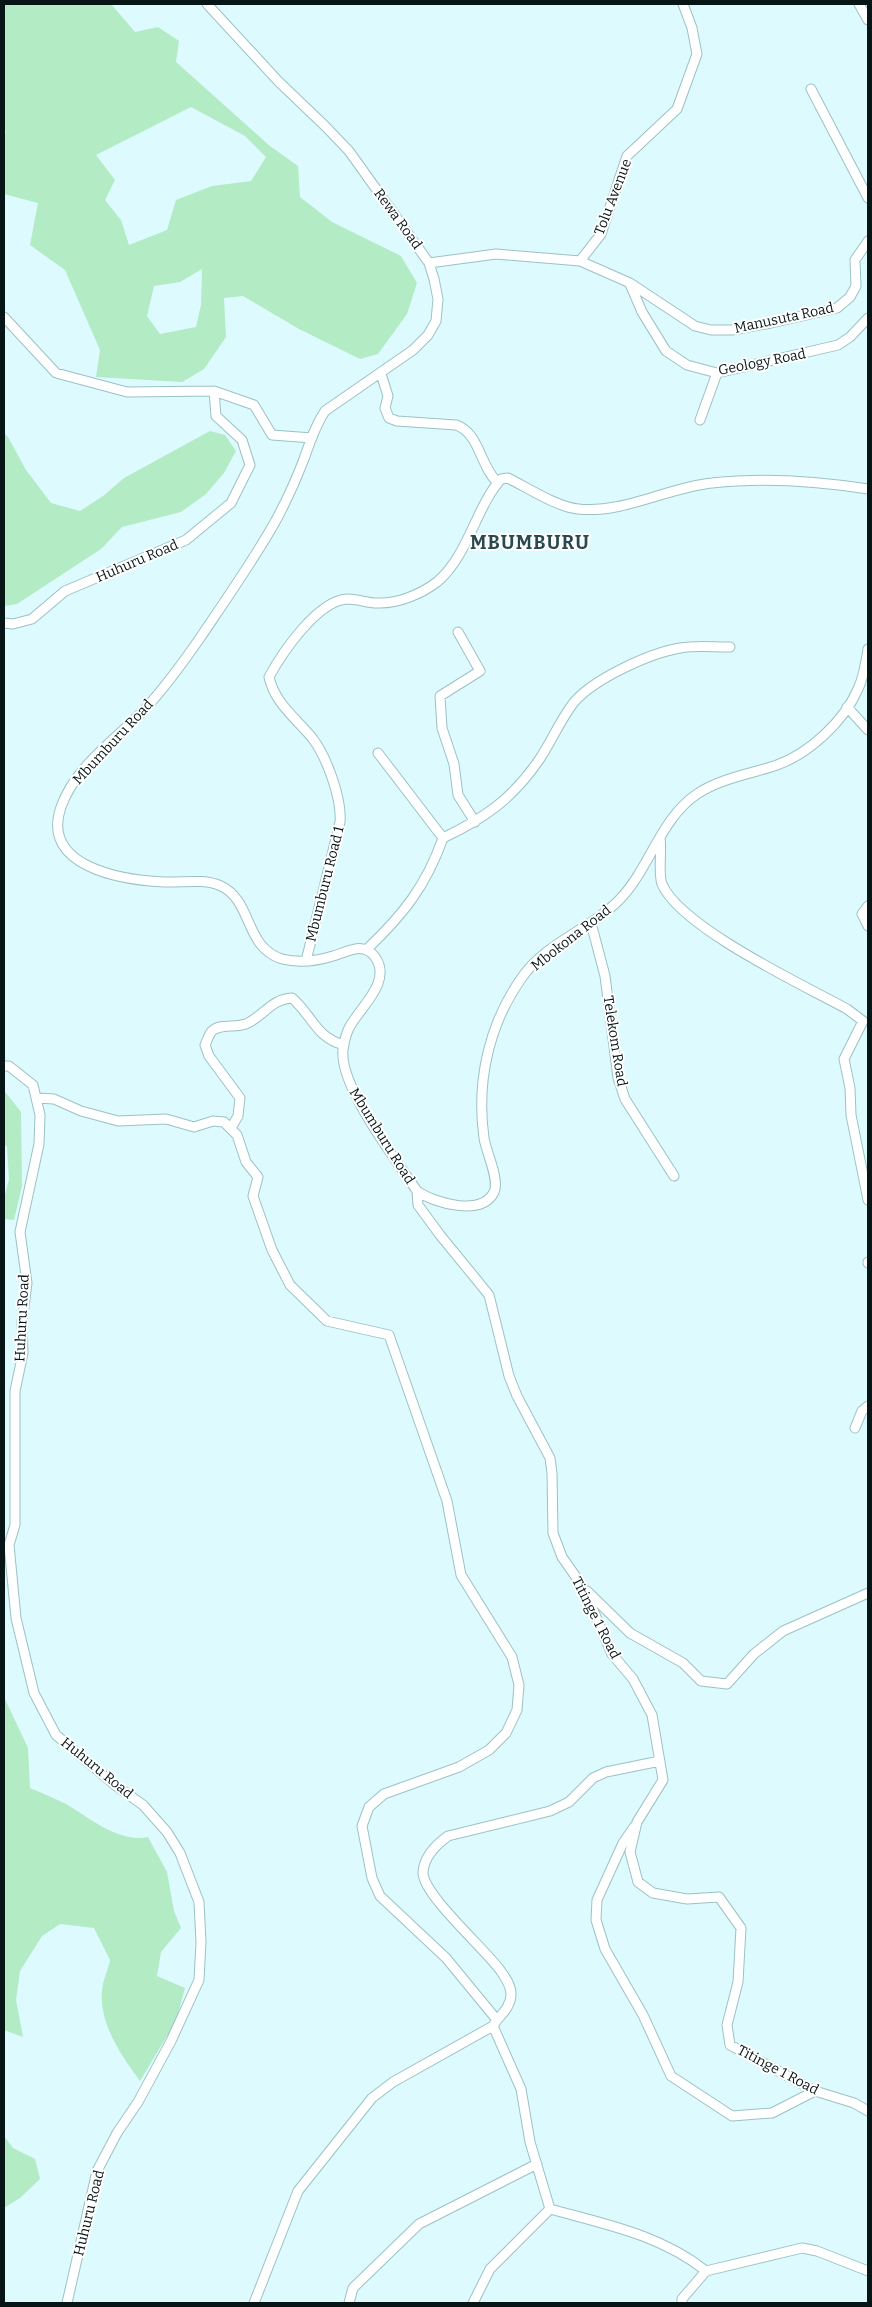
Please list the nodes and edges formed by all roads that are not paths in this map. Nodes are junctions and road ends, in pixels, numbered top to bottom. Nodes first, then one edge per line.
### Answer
1 (207, 4) edge
2 (683, 4) edge
3 (859, 4) edge
4 (868, 20) edge
5 (812, 89) dead end
6 (868, 198) edge
7 (868, 241) edge
8 (580, 261) junction
9 (429, 263) junction
10 (630, 283) junction
11 (4, 317) edge
12 (868, 318) edge
13 (717, 373) junction
14 (381, 374) junction
15 (214, 390) junction
16 (700, 420) dead end
17 (312, 438) junction
18 (498, 483) junction
19 (868, 489) edge
20 (4, 624) edge
21 (458, 632) dead end
22 (730, 647) dead end
23 (868, 649) edge
24 (866, 670) edge
25 (847, 707) junction
26 (868, 730) edge
27 (378, 753) dead end
28 (475, 822) junction
29 (443, 838) junction
30 (660, 838) junction
31 (868, 906) edge
32 (591, 923) junction
33 (868, 926) edge
34 (367, 949) junction
35 (306, 961) junction
36 (344, 1045) junction
37 (4, 1066) edge
38 (38, 1098) junction
39 (230, 1128) junction
40 (674, 1176) dead end
41 (417, 1191) junction
42 (868, 1200) edge
43 (868, 1406) edge
44 (855, 1428) dead end
45 (583, 1587) junction
46 (868, 1593) edge
47 (660, 1761) junction
48 (637, 1822) junction
49 (495, 2023) junction
50 (815, 2092) junction
51 (868, 2111) edge
52 (537, 2164) junction
53 (550, 2209) junction
54 (706, 2271) junction
55 (868, 2271) edge
56 (67, 2303) edge
57 (254, 2303) edge
58 (349, 2303) edge
59 (472, 2303) edge
60 (682, 2303) edge

1 - 9 street, Rewa Road
2 - 8 street, Tolu Avenue
3 - 4 street
5 - 6 street
7 - 10 street, Manusuta Road
8 - 9 street, Manusuta Road
8 - 10 street, Manusuta Road
9 - 14 street, Rewa Road
10 - 13 street, Geology Road
11 - 15 street
12 - 13 street, Geology Road
13 - 16 street
14 - 17 street, Rewa Road
14 - 18 street
15 - 17 street
15 - 20 street, Huhuru Road
17 - 35 street, Mbumburu Road
18 - 19 street
18 - 35 street, Mbumburu Road 1
21 - 28 street
22 - 28 street
23 - 24 street, Mbokona Road
24 - 25 street, Mbokona Road
25 - 26 street
25 - 30 street, Mbokona Road
27 - 29 street
28 - 29 street
29 - 34 street
30 - 32 street, Mbokona Road
30 - 42 street
31 - 33 street
32 - 40 street, Telekom Road
32 - 41 street, Mbokona Road
34 - 35 street, Mbumburu Road
34 - 36 street, Mbumburu Road
36 - 39 street
36 - 41 street, Mbumburu Road
37 - 38 street
38 - 39 street
38 - 56 street, Huhuru Road
39 - 49 street
41 - 45 street, Titinge 1 Road
43 - 44 street
45 - 46 street
45 - 47 street, Titinge 1 Road
47 - 48 street, Titinge 1 Road
47 - 49 street
48 - 50 street, Titinge 1 Road
48 - 50 street
49 - 52 street
49 - 57 street
50 - 51 street, Titinge 1 Road
52 - 53 street
52 - 58 street
53 - 54 street
53 - 59 street
54 - 55 street
54 - 60 street

